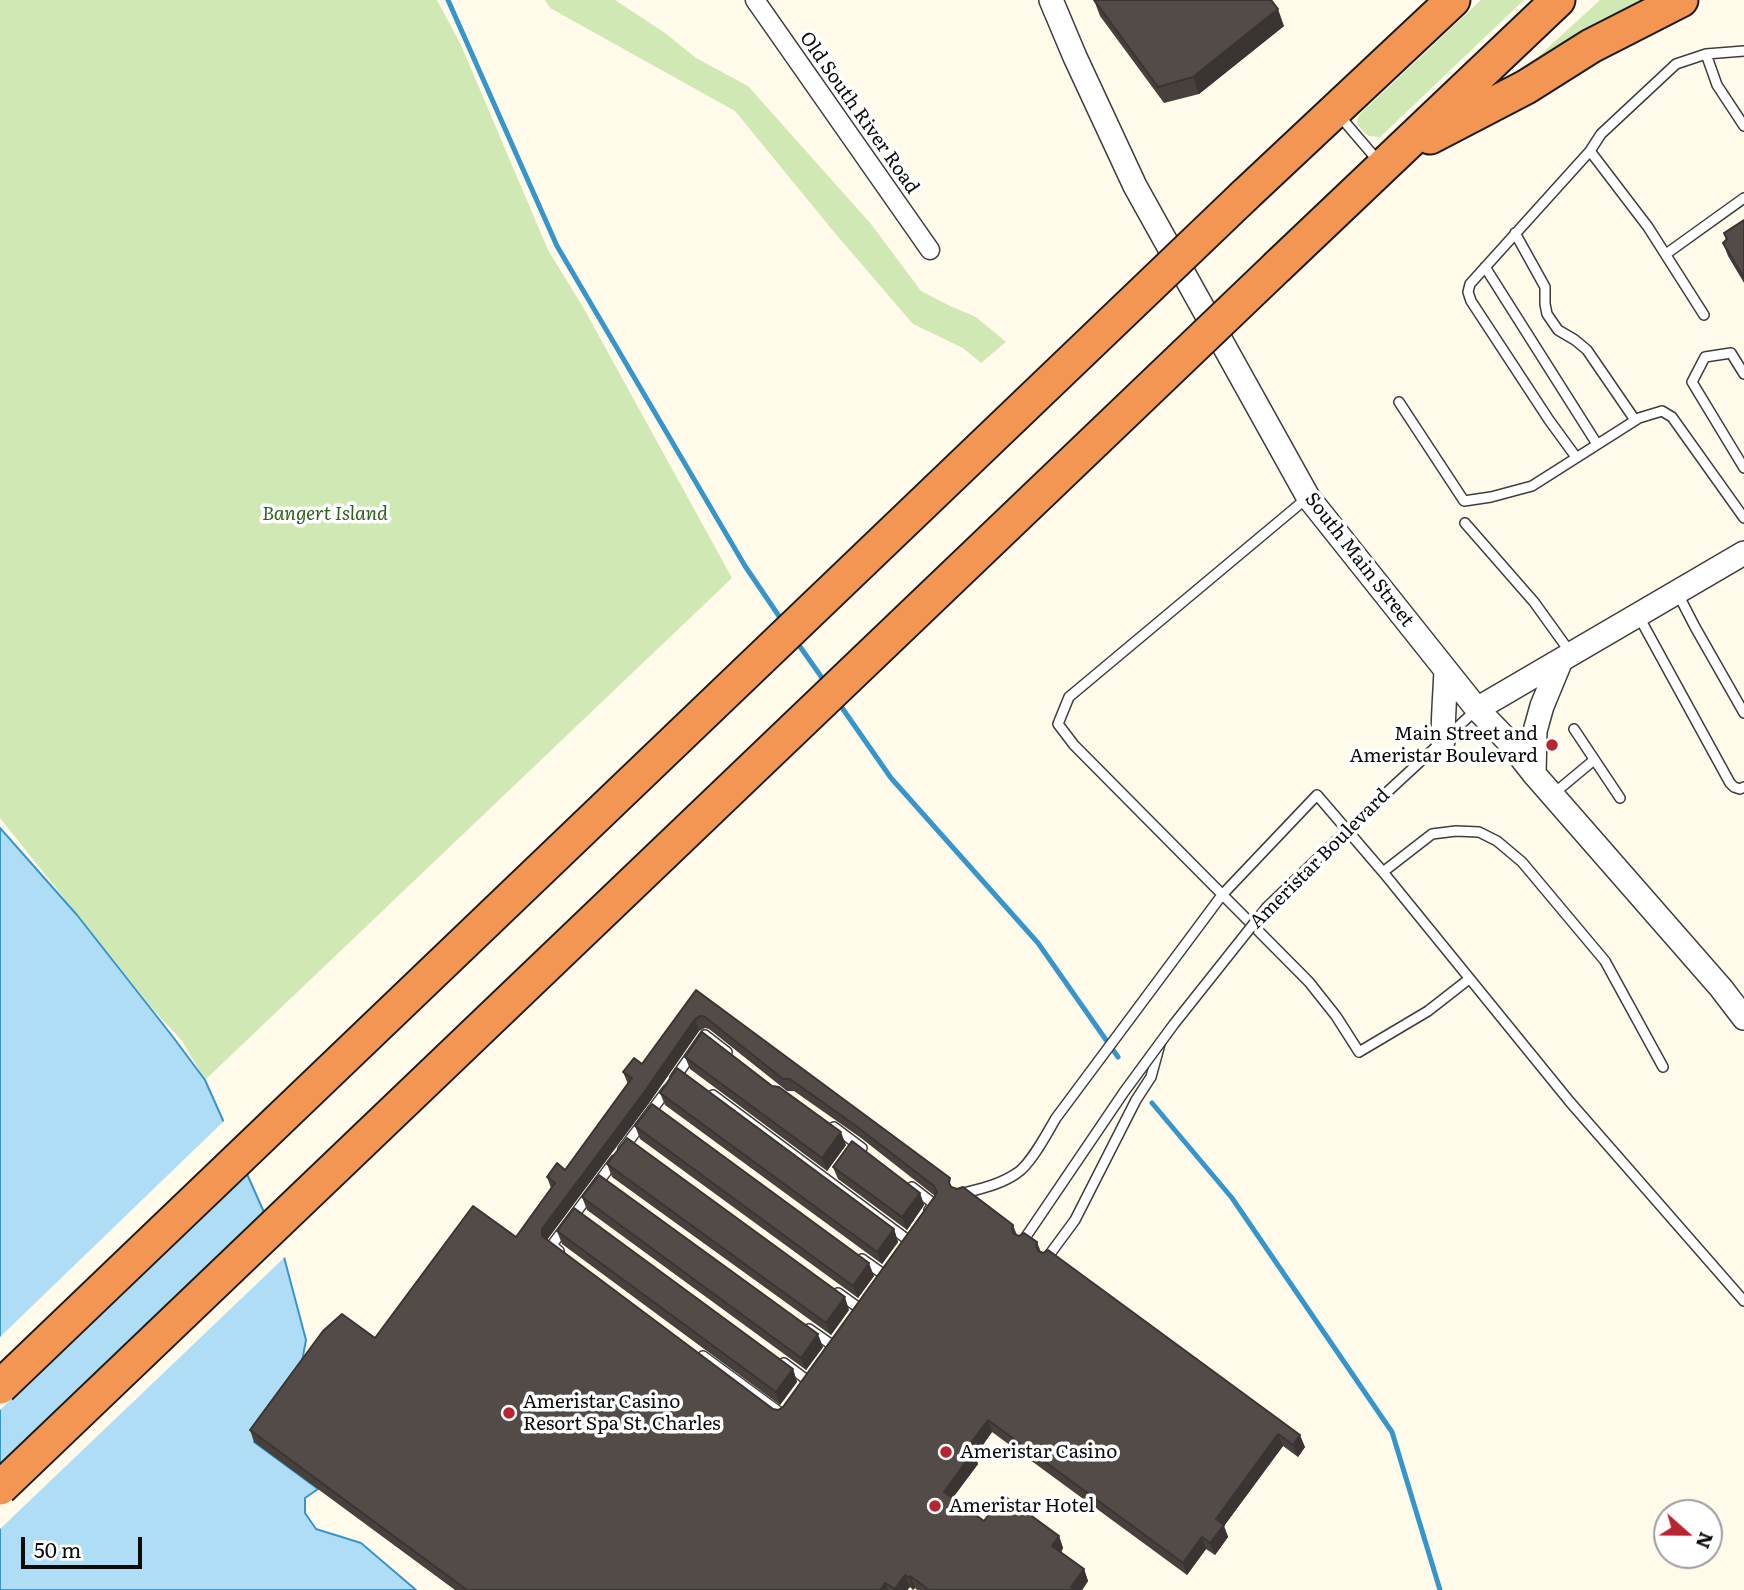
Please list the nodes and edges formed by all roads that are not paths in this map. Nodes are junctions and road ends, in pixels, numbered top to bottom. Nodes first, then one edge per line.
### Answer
1 (755, 0) edge
2 (1051, 0) edge
3 (1422, 0) edge
4 (1453, 0) edge
5 (1559, 0) edge
6 (1681, 0) edge
7 (1744, 51) edge
8 (1706, 54) junction
9 (1360, 86) junction
10 (1335, 110) junction
11 (1744, 127) edge
12 (1590, 151) junction
13 (1388, 161) junction
14 (1744, 198) edge
15 (1515, 233) junction
16 (930, 250) dead end
17 (1665, 254) junction
18 (1485, 267) junction
19 (1704, 315) dead end
20 (1744, 374) edge
21 (1399, 402) dead end
22 (1635, 421) junction
23 (1597, 444) junction
24 (1576, 457) junction
25 (1744, 468) edge
26 (1308, 497) junction
27 (1744, 518) edge
28 (1465, 523) dead end
29 (1744, 553) edge
30 (1678, 592) junction
31 (1638, 615) junction
32 (1566, 657) junction
33 (1446, 670) junction
34 (1477, 709) junction
35 (1744, 713) edge
36 (1574, 729) dead end
37 (1441, 743) junction
38 (1594, 760) junction
39 (1534, 774) junction
40 (1744, 787) edge
41 (1552, 795) junction
42 (1620, 797) dead end
43 (1383, 872) junction
44 (1222, 895) junction
45 (1469, 979) junction
46 (1744, 1018) edge
47 (1160, 1044) junction
48 (738, 1060) edge
49 (1663, 1067) dead end
50 (680, 1071) junction
51 (691, 1079) edge
52 (701, 1086) edge
53 (655, 1107) junction
54 (666, 1115) edge
55 (824, 1120) edge
56 (629, 1140) junction
57 (856, 1143) junction
58 (640, 1148) edge
59 (865, 1151) edge
60 (849, 1152) edge
61 (836, 1171) edge
62 (601, 1178) junction
63 (829, 1180) junction
64 (904, 1181) edge
65 (612, 1186) edge
66 (960, 1194) edge
67 (577, 1211) junction
68 (588, 1219) edge
69 (921, 1222) edge
70 (914, 1231) edge
71 (908, 1240) junction
72 (1023, 1241) edge
73 (901, 1249) edge
74 (850, 1251) edge
75 (563, 1253) edge
76 (1047, 1258) edge
77 (889, 1266) edge
78 (883, 1275) junction
79 (826, 1284) edge
80 (875, 1286) edge
81 (867, 1297) edge
82 (1744, 1301) edge
83 (859, 1308) junction
84 (852, 1317) edge
85 (799, 1321) edge
86 (839, 1336) edge
87 (832, 1345) junction
88 (694, 1350) edge
89 (826, 1354) edge
90 (774, 1356) edge
91 (814, 1371) edge
92 (807, 1380) junction
93 (0, 1387) edge
94 (801, 1388) edge
95 (789, 1406) edge
96 (0, 1488) edge

1 - 16 street, Old South River Road
2 - 26 street, South Main Street
3 - 9 highway
4 - 9 highway
5 - 13 highway
6 - 13 highway
7 - 8 lane
8 - 11 lane
8 - 12 lane
9 - 10 highway
10 - 13 lane
10 - 93 highway, bridge
12 - 15 lane
12 - 17 lane
13 - 96 highway, bridge
14 - 17 lane
15 - 18 lane
15 - 22 lane
17 - 19 lane
18 - 23 lane
18 - 24 lane
20 - 25 lane
21 - 24 lane
22 - 23 lane
22 - 27 lane
23 - 24 lane
26 - 33 street, South Main Street
26 - 44 lane
28 - 32 lane
29 - 30 street, Ameristar Boulevard
30 - 31 street, Ameristar Boulevard
30 - 35 lane
31 - 32 street, Ameristar Boulevard
31 - 40 lane
32 - 34 street, Ameristar Boulevard
32 - 39 street
33 - 34 street, South Main Street
33 - 37 street
34 - 37 lane, Ameristar Boulevard
34 - 39 street, South Main Street
36 - 38 lane
37 - 47 lane, Ameristar Boulevard, bridge
38 - 41 lane
38 - 42 lane
39 - 41 street, South Main Street
41 - 46 street, South Main Street
43 - 44 lane
43 - 45 lane
43 - 49 lane
44 - 45 lane
44 - 66 lane
45 - 82 lane
47 - 72 lane, Ameristar Boulevard, bridge
47 - 76 lane
48 - 50 lane
50 - 51 lane
50 - 53 lane
52 - 63 lane
53 - 54 lane
53 - 56 lane
55 - 57 lane
56 - 58 lane
56 - 62 lane
57 - 59 lane
57 - 60 lane
61 - 63 lane
62 - 65 lane
62 - 67 lane
63 - 71 lane
64 - 69 lane
67 - 68 lane
67 - 75 lane
70 - 71 lane
71 - 73 lane
74 - 78 lane
77 - 78 lane
78 - 80 lane
79 - 83 lane
81 - 83 lane
83 - 84 lane
85 - 87 lane
86 - 87 lane
87 - 89 lane
88 - 95 lane
90 - 92 lane
91 - 92 lane
92 - 94 lane

